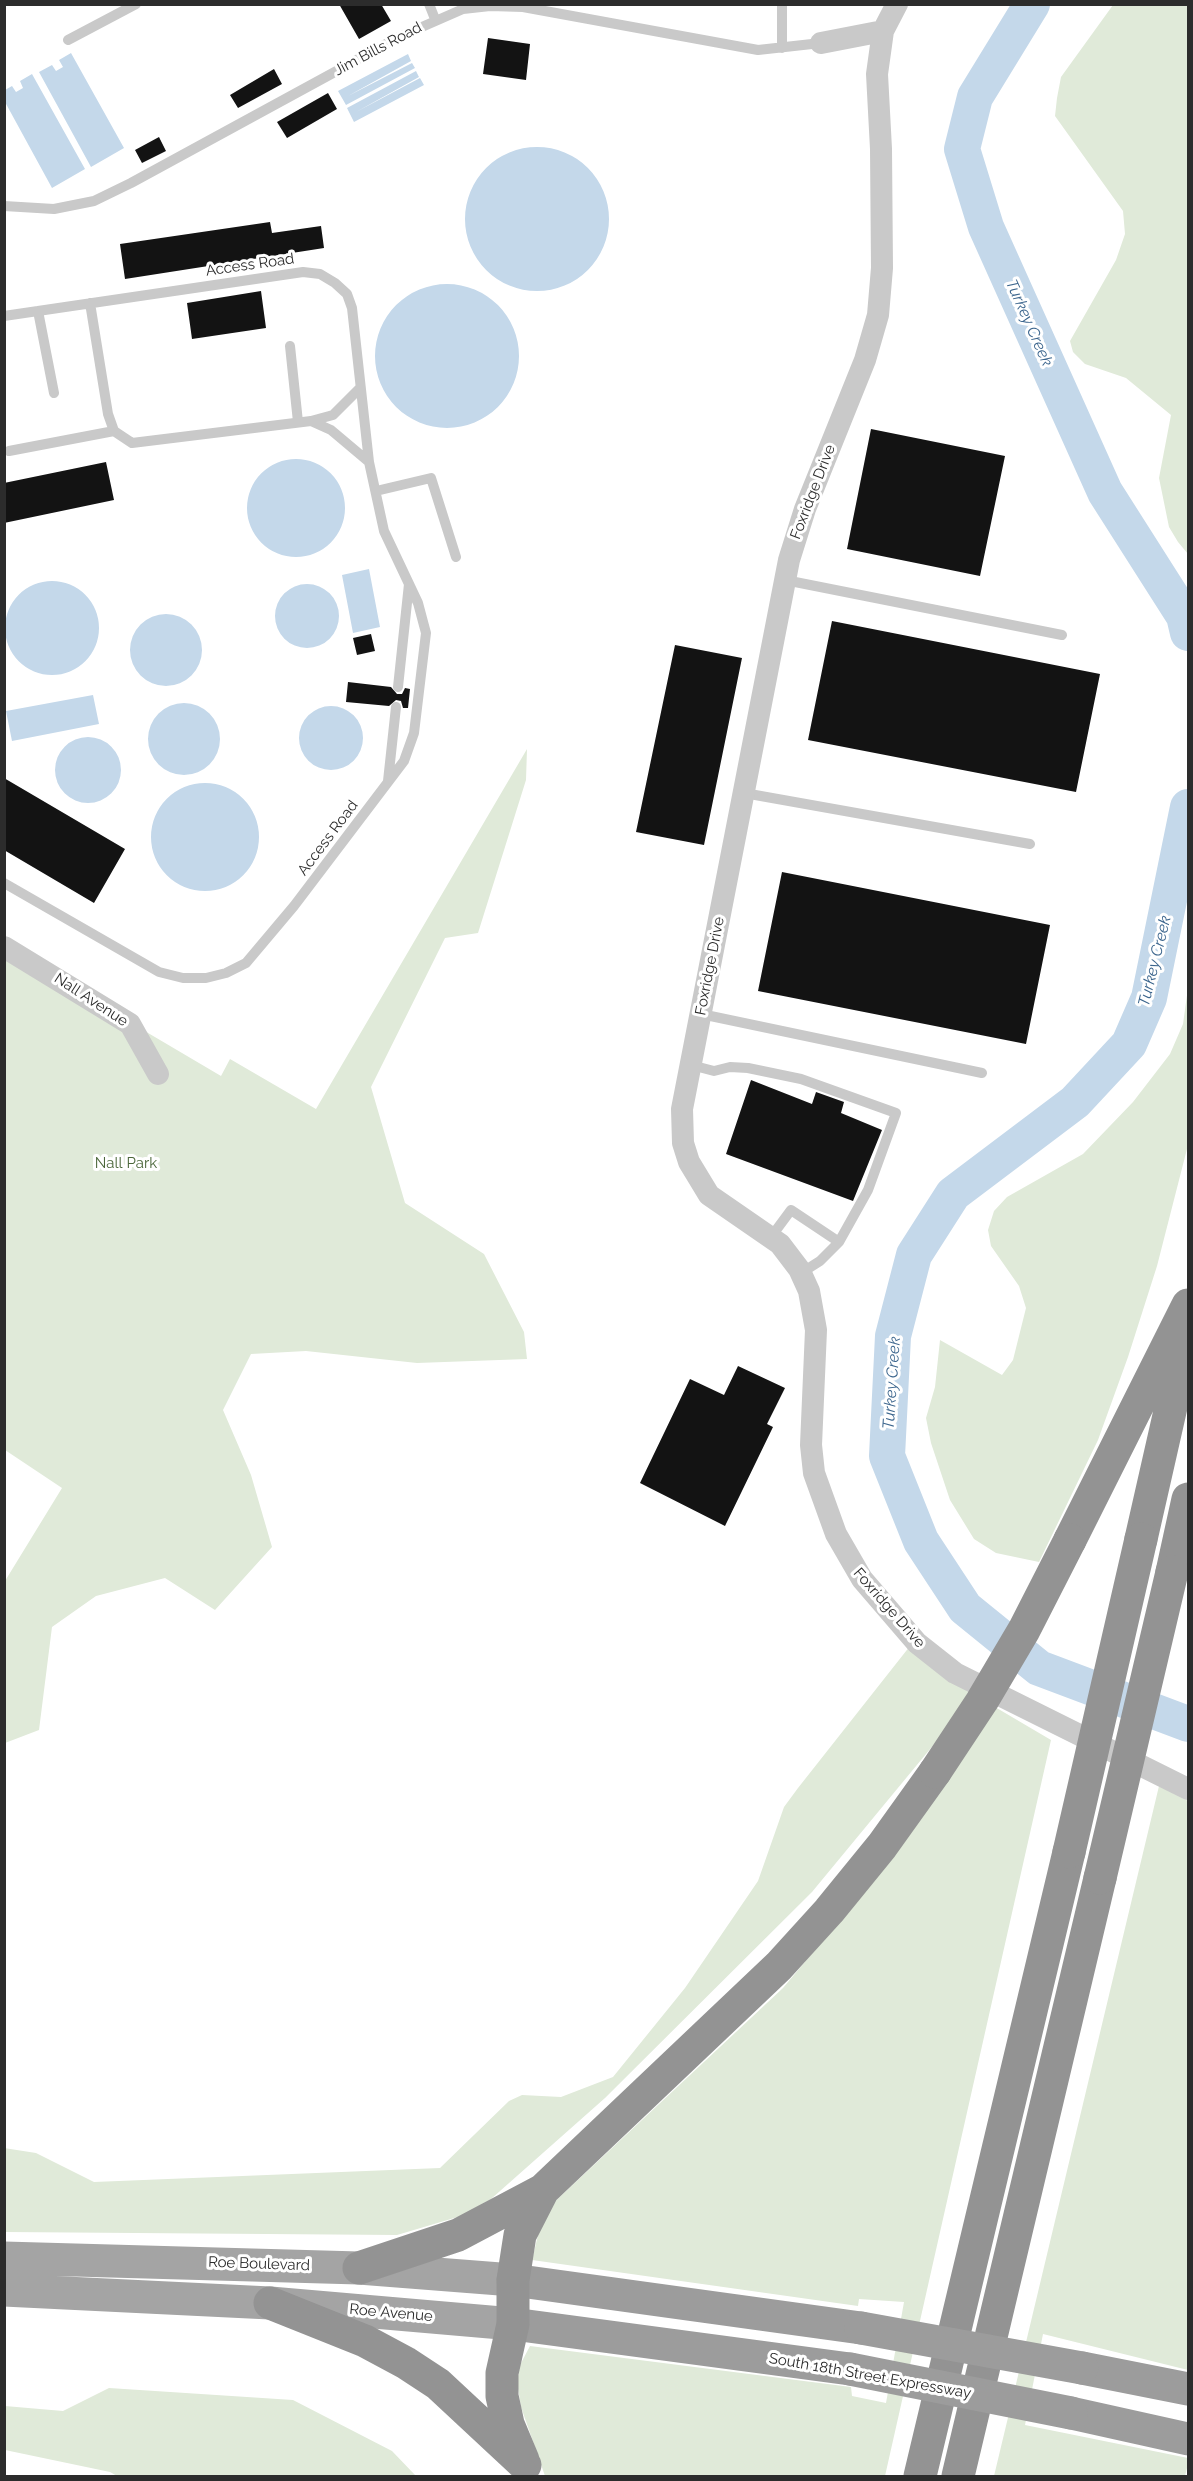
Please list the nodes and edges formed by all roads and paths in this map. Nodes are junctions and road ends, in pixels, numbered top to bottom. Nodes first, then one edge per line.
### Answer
1 (136, 4) edge
2 (429, 4) edge
3 (782, 4) edge
4 (897, 4) edge
5 (435, 19) junction
6 (883, 31) junction
7 (68, 40) dead end
8 (821, 43) joint
9 (782, 48) junction
10 (4, 206) edge
11 (90, 303) junction
12 (38, 311) junction
13 (4, 316) edge
14 (290, 346) dead end
15 (359, 389) junction
16 (54, 393) dead end
17 (311, 421) junction
18 (298, 422) junction
19 (114, 431) junction
20 (9, 451) dead end
21 (369, 462) junction
22 (376, 491) junction
23 (456, 557) dead end
24 (785, 580) junction
25 (409, 583) junction
26 (1062, 635) dead end
27 (398, 687) dead end
28 (396, 707) dead end
29 (387, 784) junction
30 (744, 793) junction
31 (1030, 844) dead end
32 (4, 883) edge
33 (4, 947) edge
34 (700, 1014) junction
35 (690, 1065) junction
36 (982, 1073) dead end
37 (158, 1074) dead end
38 (771, 1237) junction
39 (839, 1242) junction
40 (801, 1273) junction
41 (1188, 1305) edge
42 (1188, 1332) edge
43 (1188, 1498) edge
44 (1188, 1789) edge
45 (543, 2190) junction
46 (4, 2258) edge
47 (359, 2268) junction
48 (513, 2280) junction
49 (4, 2290) edge
50 (270, 2303) junction
51 (513, 2324) junction
52 (1188, 2389) edge
53 (1188, 2439) edge
54 (527, 2471) edge
55 (921, 2476) edge
56 (958, 2476) edge

1 - 7 lane
2 - 5 lane
3 - 9 lane
4 - 6 street, Foxridge Drive
5 - 9 lane, Jim Bills Road
5 - 10 lane, Jim Bills Road
6 - 8 street, Jim Bills Road
6 - 24 street, Foxridge Drive
8 - 9 lane, Jim Bills Road
11 - 12 lane, Access Road
11 - 15 lane, Access Road
11 - 19 lane
12 - 13 lane, Access Road
12 - 16 lane
14 - 18 lane
15 - 17 lane
15 - 21 lane, Access Road
17 - 18 lane
17 - 21 lane
18 - 19 lane
19 - 20 lane
21 - 22 lane, Access Road
22 - 23 lane
22 - 25 lane, Access Road
24 - 26 lane
24 - 30 street, Foxridge Drive
25 - 27 lane
25 - 29 lane, Access Road
28 - 29 lane
29 - 32 lane, Access Road
30 - 31 lane
30 - 34 street, Foxridge Drive
33 - 37 street, Nall Avenue
34 - 35 street, Foxridge Drive
34 - 36 lane
35 - 38 street, Foxridge Drive
35 - 39 lane
38 - 39 lane
38 - 40 street, Foxridge Drive
39 - 40 lane
40 - 44 street, Foxridge Drive
41 - 45 highway, bridge
42 - 55 highway, bridge
43 - 56 highway, bridge
45 - 47 highway
45 - 48 highway
46 - 47 main road, Roe Boulevard
47 - 48 main road, Roe Boulevard
48 - 51 highway
48 - 52 highway, bridge
49 - 50 main road
50 - 51 main road, Roe Avenue
50 - 54 highway
51 - 53 highway, South 18th Street Expressway, bridge
51 - 54 highway

